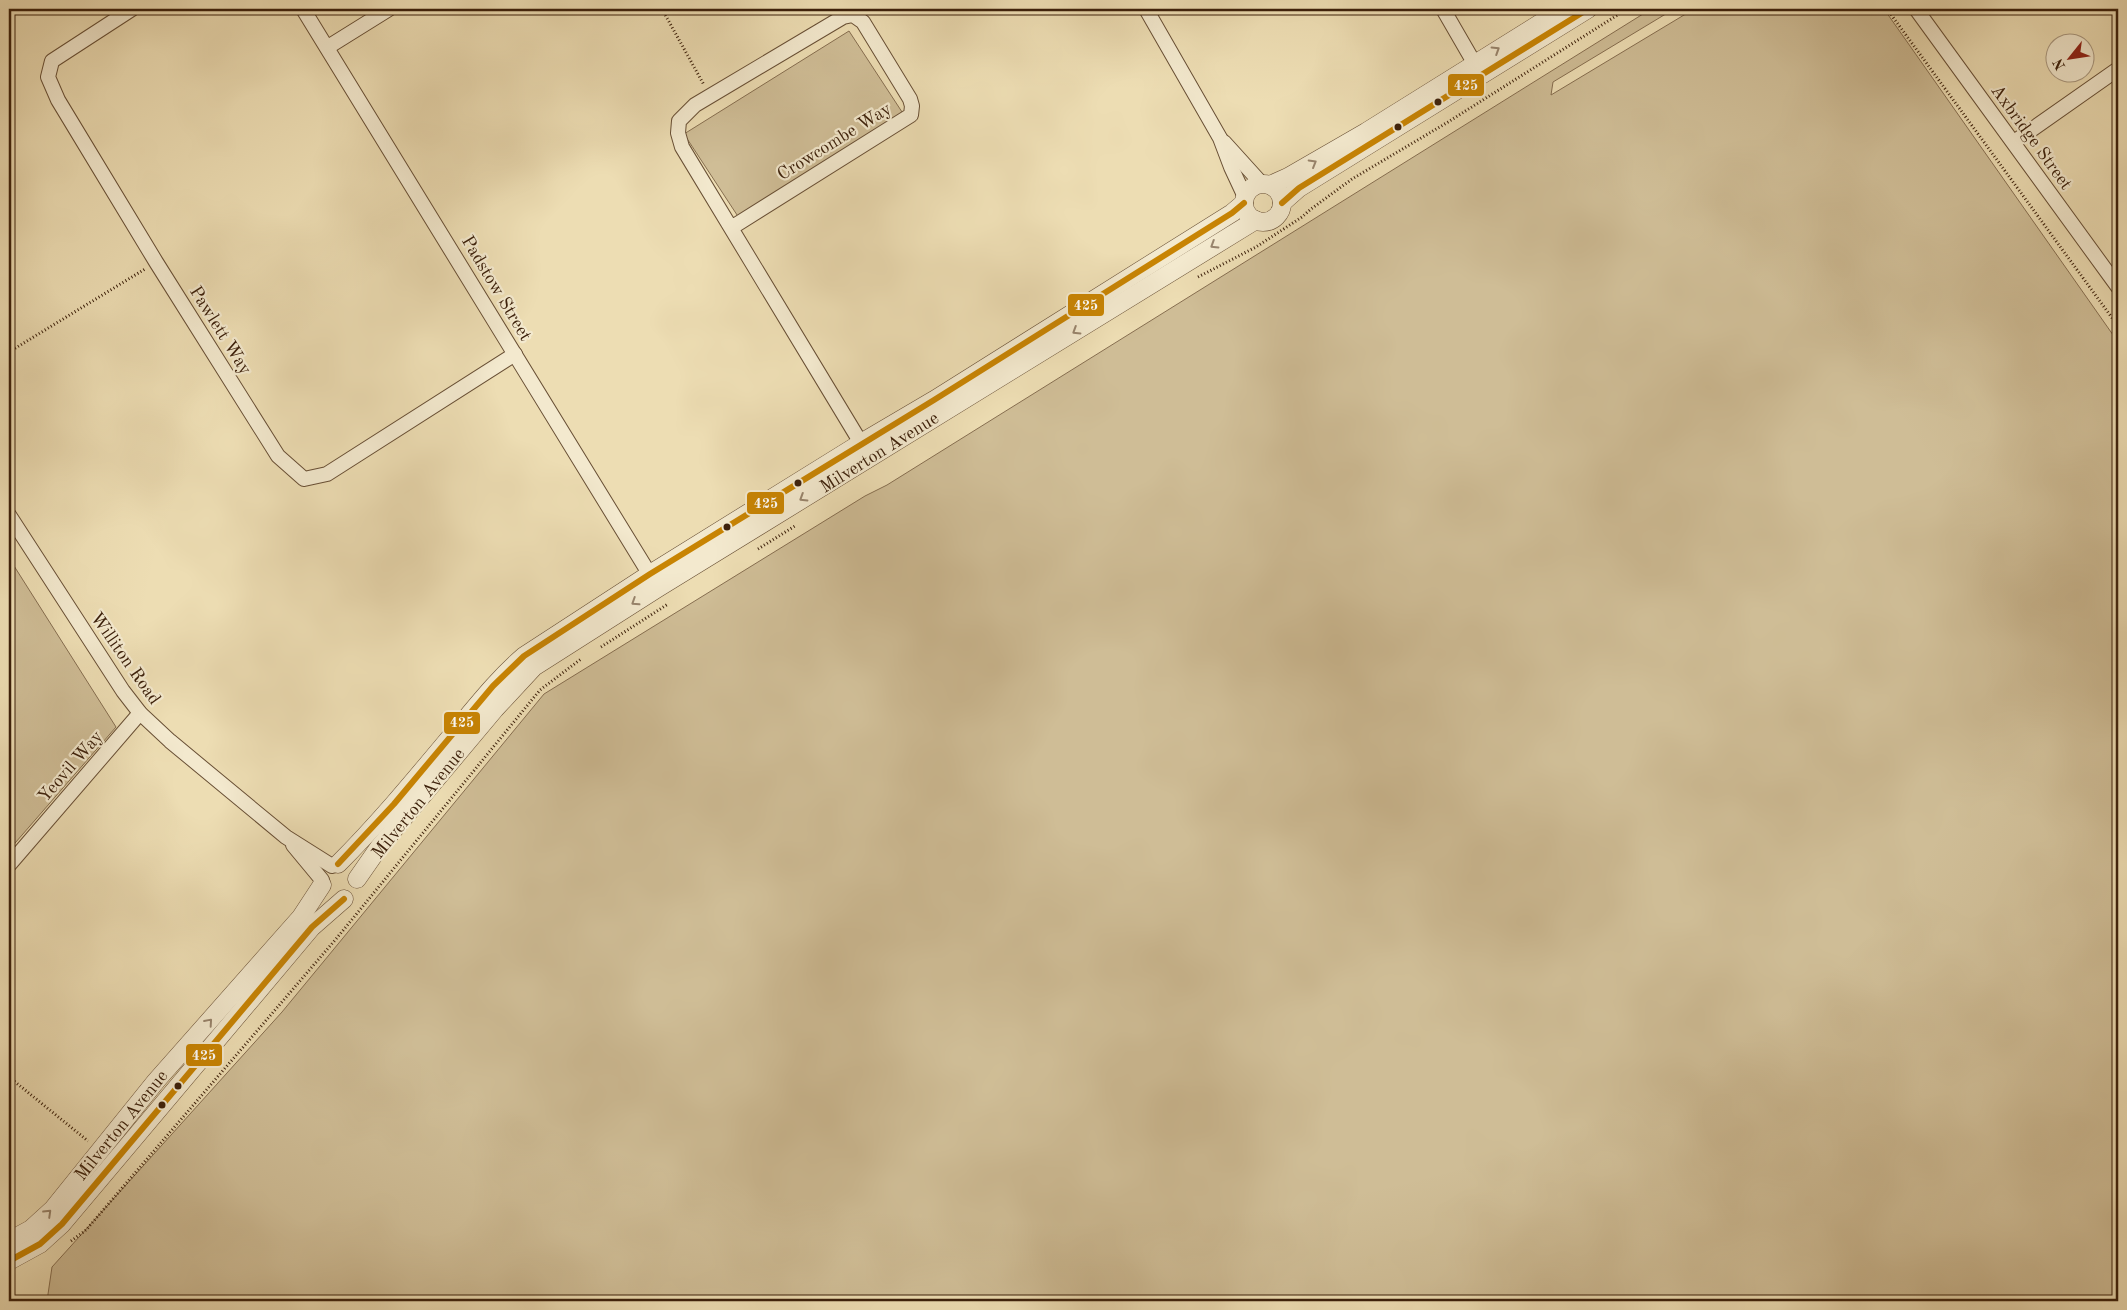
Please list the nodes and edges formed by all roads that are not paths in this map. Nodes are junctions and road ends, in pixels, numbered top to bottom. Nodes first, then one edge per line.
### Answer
1 (132, 9) edge
2 (303, 9) edge
3 (389, 9) edge
4 (1146, 9) edge
5 (1443, 9) edge
6 (1563, 9) edge
7 (1588, 9) edge
8 (1916, 9) edge
9 (328, 47) junction
10 (2118, 69) edge
11 (1478, 70) junction
12 (1220, 138) junction
13 (2014, 142) junction
14 (1266, 184) junction
15 (1245, 200) junction
16 (1282, 204) junction
17 (1256, 220) junction
18 (730, 228) junction
19 (2118, 287) edge
20 (515, 354) junction
21 (866, 450) junction
22 (9, 515) edge
23 (654, 581) junction
24 (140, 714) junction
25 (9, 865) edge
26 (329, 874) junction
27 (357, 879) junction
28 (344, 899) junction
29 (9, 1242) edge
30 (9, 1261) edge

1 - 20 street, Pawlett Way
2 - 9 street, Padstow Street
3 - 9 street
4 - 12 street
5 - 11 street
11 -> 6 street
7 - 11 street
8 - 13 street, Axbridge Street
9 - 20 street, Padstow Street
10 - 13 street
14 -> 11 street
11 - 16 street
12 - 14 street
12 - 15 street
13 - 19 street, Axbridge Street
14 - 15 street
14 - 16 street
15 - 17 street
15 - 21 street, Milverton Avenue
16 - 17 street
17 -> 21 street, Milverton Avenue
18 - 18 street, Crowcombe Way
18 - 21 street, Crowcombe Way
20 - 23 street, Padstow Street
21 - 23 street, Milverton Avenue
22 - 24 street, Williton Road
23 - 26 street, Milverton Avenue
23 -> 27 street, Milverton Avenue
24 - 25 street, Yeovil Way
24 - 26 street, Williton Road
26 - 27 street
26 - 28 street
29 -> 26 street, Milverton Avenue
27 - 28 street
28 - 30 street, Milverton Avenue

